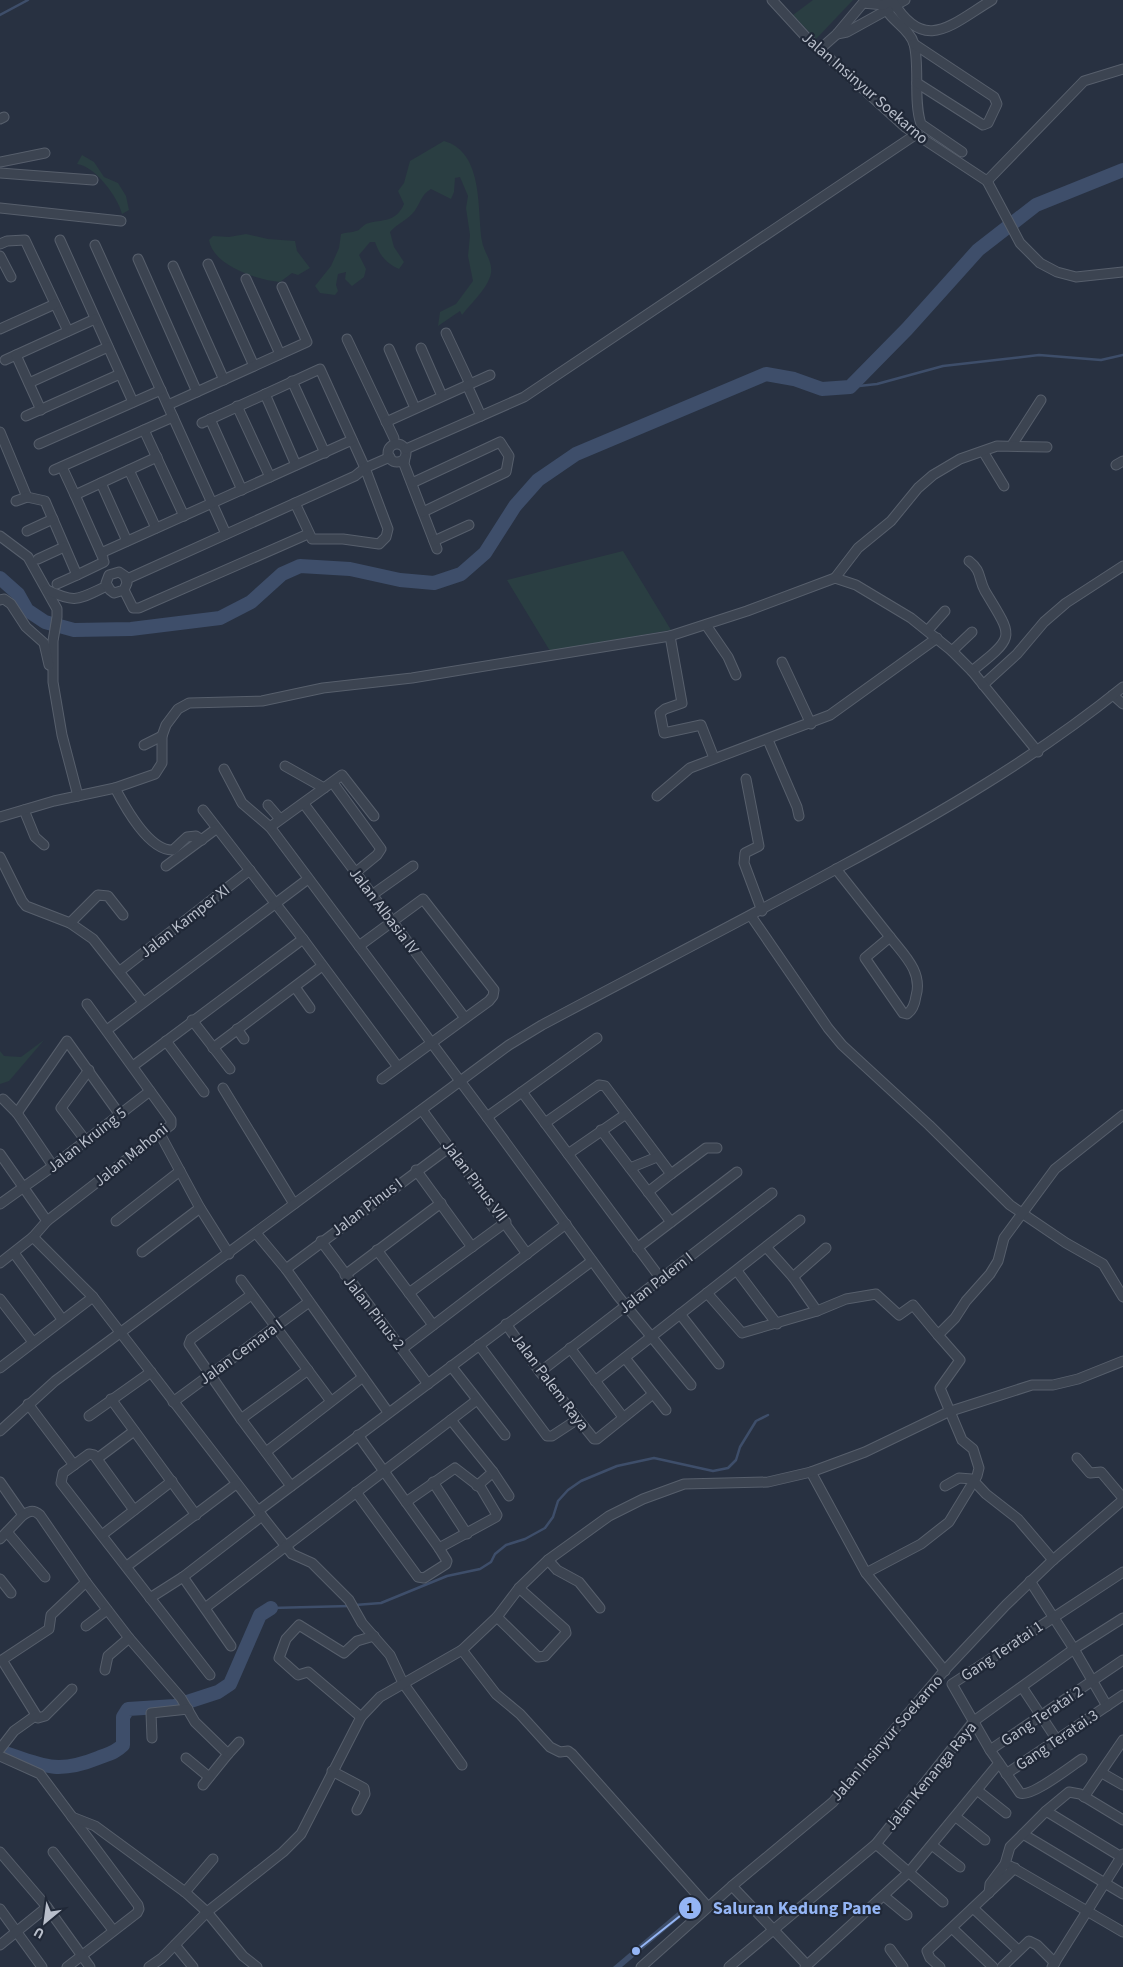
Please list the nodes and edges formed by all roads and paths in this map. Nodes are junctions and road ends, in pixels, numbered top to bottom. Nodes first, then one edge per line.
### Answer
1 (772, 0) edge
2 (905, 0) edge
3 (992, 0) edge
4 (864, 2) edge
5 (888, 4) edge
6 (837, 34) junction
7 (914, 44) junction
8 (818, 48) junction
9 (1123, 69) edge
10 (917, 83) junction
11 (915, 135) junction
12 (962, 152) dead end
13 (44, 153) dead end
14 (0, 162) edge
15 (0, 173) edge
16 (93, 180) dead end
17 (986, 181) junction
18 (0, 208) edge
19 (121, 221) dead end
20 (60, 240) dead end
21 (0, 244) edge
22 (95, 244) dead end
23 (0, 256) edge
24 (138, 259) dead end
25 (208, 264) dead end
26 (174, 266) dead end
27 (1123, 272) edge
28 (10, 278) dead end
29 (246, 279) dead end
30 (282, 287) dead end
31 (55, 304) junction
32 (95, 319) junction
33 (0, 329) edge
34 (68, 332) junction
35 (446, 332) dead end
36 (347, 339) dead end
37 (108, 347) junction
38 (421, 348) dead end
39 (389, 349) dead end
40 (280, 354) junction
41 (16, 355) junction
42 (5, 360) dead end
43 (254, 366) junction
44 (120, 374) junction
45 (490, 375) dead end
46 (224, 380) junction
47 (292, 381) junction
48 (29, 382) junction
49 (468, 384) junction
50 (161, 390) junction
51 (197, 392) junction
52 (265, 394) junction
53 (442, 396) junction
54 (1041, 400) dead end
55 (133, 402) junction
56 (168, 405) junction
57 (238, 406) junction
58 (415, 408) junction
59 (41, 410) junction
60 (26, 416) dead end
61 (481, 416) junction
62 (173, 417) junction
63 (386, 422) junction
64 (144, 430) junction
65 (0, 432) edge
66 (394, 438) dead end
67 (352, 440) junction
68 (39, 444) dead end
69 (1012, 445) junction
70 (1047, 447) dead end
71 (325, 452) junction
72 (984, 453) junction
73 (405, 454) junction
74 (157, 457) junction
75 (390, 457) junction
76 (296, 465) junction
77 (365, 468) junction
78 (129, 470) junction
79 (270, 477) junction
80 (101, 483) junction
81 (412, 483) junction
82 (1004, 486) dead end
83 (242, 490) junction
84 (75, 495) junction
85 (27, 498) junction
86 (16, 501) dead end
87 (212, 503) junction
88 (295, 503) junction
89 (423, 512) junction
90 (184, 516) junction
91 (53, 520) junction
92 (469, 525) dead end
93 (156, 528) junction
94 (27, 531) dead end
95 (226, 534) junction
96 (308, 534) junction
97 (0, 536) edge
98 (127, 541) junction
99 (64, 547) junction
100 (101, 553) junction
101 (38, 559) dead end
102 (970, 561) dead end
103 (104, 562) junction
104 (1123, 566) edge
105 (77, 575) junction
106 (109, 575) junction
107 (835, 578) junction
108 (127, 579) junction
109 (57, 584) dead end
110 (107, 586) junction
111 (46, 590) junction
112 (124, 590) junction
113 (0, 600) edge
114 (945, 611) dead end
115 (706, 625) junction
116 (928, 630) junction
117 (972, 632) dead end
118 (670, 636) junction
119 (937, 638) junction
120 (952, 651) junction
121 (782, 662) dead end
122 (972, 671) junction
123 (52, 672) junction
124 (736, 675) dead end
125 (983, 685) junction
126 (1123, 686) edge
127 (1113, 695) junction
128 (1123, 704) edge
129 (811, 724) junction
130 (162, 736) junction
131 (768, 740) junction
132 (144, 746) dead end
133 (1038, 752) junction
134 (714, 758) junction
135 (285, 766) dead end
136 (224, 769) dead end
137 (746, 779) dead end
138 (332, 782) junction
139 (115, 788) junction
140 (324, 788) junction
141 (78, 796) junction
142 (657, 796) dead end
143 (304, 804) junction
144 (268, 805) dead end
145 (24, 810) junction
146 (203, 810) dead end
147 (374, 816) dead end
148 (799, 816) dead end
149 (0, 817) edge
150 (280, 819) junction
151 (270, 827) junction
152 (216, 829) junction
153 (202, 840) junction
154 (39, 842) dead end
155 (0, 857) edge
156 (166, 866) dead end
157 (413, 866) dead end
158 (836, 869) junction
159 (250, 870) junction
160 (355, 873) junction
161 (308, 879) junction
162 (372, 895) junction
163 (275, 904) junction
164 (762, 911) junction
165 (124, 916) dead end
166 (751, 916) junction
167 (391, 920) junction
168 (70, 924) junction
169 (890, 937) junction
170 (303, 939) junction
171 (359, 946) junction
172 (322, 966) junction
173 (120, 971) junction
174 (295, 987) junction
175 (143, 1002) junction
176 (87, 1004) dead end
177 (310, 1008) dead end
178 (465, 1018) junction
179 (192, 1020) junction
180 (237, 1029) junction
181 (107, 1030) junction
182 (597, 1038) dead end
183 (244, 1039) dead end
184 (166, 1041) junction
185 (432, 1044) junction
186 (214, 1048) junction
187 (133, 1066) junction
188 (398, 1067) junction
189 (230, 1068) dead end
190 (89, 1070) junction
191 (382, 1079) dead end
192 (460, 1080) junction
193 (223, 1088) dead end
194 (150, 1091) junction
195 (204, 1092) dead end
196 (522, 1092) junction
197 (3, 1099) dead end
198 (422, 1110) junction
199 (17, 1113) junction
200 (626, 1114) junction
201 (120, 1115) junction
202 (1123, 1116) edge
203 (487, 1117) junction
204 (545, 1123) junction
205 (601, 1130) junction
206 (160, 1134) junction
207 (86, 1141) junction
208 (450, 1147) junction
209 (717, 1148) dead end
210 (0, 1154) edge
211 (568, 1154) junction
212 (657, 1157) junction
213 (54, 1166) junction
214 (630, 1168) junction
215 (416, 1170) junction
216 (180, 1171) junction
217 (737, 1172) dead end
218 (671, 1174) junction
219 (23, 1188) junction
220 (648, 1192) junction
221 (772, 1193) dead end
222 (441, 1203) junction
223 (0, 1204) edge
224 (294, 1204) junction
225 (200, 1208) junction
226 (1022, 1213) junction
227 (800, 1220) dead end
228 (116, 1221) dead end
229 (47, 1222) junction
230 (506, 1222) junction
231 (671, 1222) junction
232 (566, 1224) junction
233 (256, 1233) junction
234 (33, 1237) junction
235 (321, 1241) junction
236 (472, 1247) junction
237 (636, 1248) junction
238 (766, 1248) junction
239 (826, 1248) dead end
240 (377, 1250) junction
241 (142, 1252) dead end
242 (14, 1253) junction
243 (229, 1254) junction
244 (527, 1254) junction
245 (592, 1261) junction
246 (0, 1263) edge
247 (286, 1269) junction
248 (737, 1271) junction
249 (345, 1275) junction
250 (793, 1276) junction
251 (661, 1279) junction
252 (241, 1280) dead end
253 (409, 1293) junction
254 (707, 1293) junction
255 (251, 1295) junction
256 (93, 1296) junction
257 (1123, 1297) edge
258 (0, 1299) edge
259 (308, 1302) junction
260 (626, 1306) junction
261 (817, 1311) junction
262 (680, 1314) junction
263 (62, 1319) junction
264 (433, 1324) junction
265 (506, 1324) junction
266 (777, 1324) junction
267 (275, 1327) junction
268 (122, 1333) junction
269 (938, 1335) junction
270 (651, 1336) junction
271 (33, 1342) junction
272 (479, 1345) junction
273 (570, 1348) junction
274 (402, 1349) junction
275 (625, 1358) junction
276 (1123, 1361) edge
277 (719, 1364) dead end
278 (451, 1366) junction
279 (0, 1368) edge
280 (308, 1370) junction
281 (151, 1372) junction
282 (540, 1372) junction
283 (210, 1373) junction
284 (363, 1377) junction
285 (594, 1381) junction
286 (428, 1384) junction
287 (691, 1385) dead end
288 (653, 1394) junction
289 (111, 1400) junction
290 (330, 1400) junction
291 (477, 1400) junction
292 (173, 1402) junction
293 (28, 1404) junction
294 (666, 1410) dead end
295 (388, 1412) junction
296 (948, 1412) junction
297 (90, 1416) dead end
298 (623, 1417) junction
299 (241, 1419) junction
300 (578, 1419) junction
301 (451, 1420) junction
302 (0, 1431) edge
303 (134, 1432) junction
304 (358, 1435) junction
305 (505, 1435) dead end
306 (266, 1452) junction
307 (98, 1458) junction
308 (1077, 1458) dead end
309 (74, 1465) junction
310 (384, 1470) junction
311 (493, 1472) junction
312 (811, 1472) junction
313 (172, 1481) junction
314 (975, 1481) junction
315 (0, 1482) edge
316 (433, 1482) junction
317 (236, 1484) junction
318 (291, 1486) junction
319 (477, 1486) junction
320 (945, 1486) dead end
321 (356, 1492) junction
322 (509, 1496) dead end
323 (1121, 1499) edge
324 (406, 1502) junction
325 (134, 1510) junction
326 (196, 1514) junction
327 (260, 1514) junction
328 (23, 1515) junction
329 (7, 1532) junction
330 (467, 1534) junction
331 (102, 1535) junction
332 (0, 1539) edge
333 (286, 1546) junction
334 (439, 1548) junction
335 (1049, 1556) junction
336 (548, 1560) junction
337 (126, 1566) junction
338 (1123, 1572) edge
339 (866, 1573) junction
340 (45, 1577) dead end
341 (183, 1577) junction
342 (0, 1579) edge
343 (1030, 1581) junction
344 (86, 1582) junction
345 (519, 1588) junction
346 (11, 1593) dead end
347 (150, 1598) junction
348 (205, 1608) junction
349 (600, 1608) dead end
350 (107, 1610) junction
351 (498, 1617) junction
352 (1053, 1617) junction
353 (1123, 1618) edge
354 (86, 1626) dead end
355 (374, 1636) junction
356 (129, 1638) junction
357 (231, 1646) dead end
358 (1074, 1649) junction
359 (462, 1650) junction
360 (1, 1660) edge
361 (1123, 1660) edge
362 (940, 1665) junction
363 (105, 1670) dead end
364 (210, 1675) dead end
365 (1093, 1682) junction
366 (402, 1683) junction
367 (1022, 1686) junction
368 (72, 1690) dead end
369 (1123, 1695) edge
370 (185, 1705) junction
371 (1107, 1706) junction
372 (1042, 1715) junction
373 (35, 1716) junction
374 (361, 1717) junction
375 (974, 1721) junction
376 (152, 1738) dead end
377 (1057, 1740) junction
378 (1123, 1740) edge
379 (239, 1742) dead end
380 (0, 1749) edge
381 (990, 1750) junction
382 (228, 1754) junction
383 (0, 1756) edge
384 (186, 1758) dead end
385 (1082, 1759) dead end
386 (999, 1763) junction
387 (462, 1765) dead end
388 (332, 1771) junction
389 (1102, 1773) junction
390 (1006, 1774) junction
391 (209, 1777) junction
392 (203, 1785) dead end
393 (1123, 1785) edge
394 (977, 1790) junction
395 (1084, 1797) junction
396 (357, 1810) dead end
397 (1046, 1811) junction
398 (1006, 1813) dead end
399 (72, 1817) junction
400 (956, 1817) junction
401 (1123, 1820) edge
402 (1023, 1834) junction
403 (985, 1840) dead end
404 (876, 1844) junction
405 (933, 1846) junction
406 (0, 1852) edge
407 (53, 1852) dead end
408 (1122, 1856) edge
409 (213, 1859) dead end
410 (1005, 1864) junction
411 (960, 1868) dead end
412 (1014, 1868) junction
413 (909, 1872) junction
414 (1105, 1883) junction
415 (732, 1886) junction
416 (185, 1892) junction
417 (989, 1893) junction
418 (1123, 1894) edge
419 (884, 1896) junction
420 (943, 1902) dead end
421 (704, 1904) junction
422 (47, 1907) junction
423 (973, 1908) junction
424 (0, 1909) edge
425 (1088, 1911) junction
426 (207, 1912) junction
427 (907, 1915) dead end
428 (953, 1929) junction
429 (113, 1930) junction
430 (774, 1930) junction
431 (18, 1931) junction
432 (1123, 1932) edge
433 (0, 1945) edge
434 (175, 1945) junction
435 (890, 1949) dead end
436 (1018, 1950) junction
437 (82, 1956) junction
438 (1054, 1965) edge
439 (806, 1966) edge
440 (42, 1967) edge
441 (67, 1967) edge
442 (90, 1967) edge
443 (149, 1967) edge
444 (192, 1967) edge
445 (257, 1967) edge
446 (641, 1967) edge
447 (728, 1967) edge
448 (903, 1967) edge
449 (940, 1967) edge
450 (993, 1967) edge
451 (1002, 1967) edge

1 - 8 street, Jalan Insinyur Soekarno
2 - 5 street
3 - 5 street
4 - 5 street
4 - 6 street
5 - 6 street
5 - 7 street
6 - 8 street
7 - 10 street
7 - 10 street
8 - 11 street, Jalan Insinyur Soekarno
9 - 17 street
10 - 12 street
11 - 17 street, Jalan Insinyur Soekarno
11 - 61 street
13 - 14 street
15 - 16 street
17 - 27 street, Jalan Insinyur Soekarno
18 - 19 street
20 - 32 street
21 - 31 street
22 - 50 street
23 - 28 street
24 - 51 street
25 - 43 street
26 - 46 street
29 - 40 street
30 - 40 street
31 - 33 street
31 - 34 street
32 - 34 street
32 - 37 street
34 - 41 street
35 - 49 street
36 - 63 street
37 - 44 street
37 - 48 street
38 - 53 street
39 - 58 street
40 - 43 street
41 - 42 street
41 - 48 street
43 - 46 street
44 - 55 street
44 - 59 street
45 - 49 street
46 - 51 street
47 - 52 street
47 - 67 street
47 - 71 street
48 - 59 street
49 - 53 street
49 - 61 street
50 - 55 street
50 - 56 street
51 - 56 street
52 - 57 street
52 - 76 street
53 - 58 street
54 - 69 street
55 - 68 street
56 - 62 street
57 - 79 street
57 - 83 street
58 - 63 street
59 - 60 street
61 - 73 street
62 - 64 street
62 - 87 street
63 - 66 street
64 - 74 street
64 - 84 street
65 - 85 street
67 - 71 street
67 - 77 street
69 - 70 street
69 - 72 street
71 - 76 street
72 - 82 street
72 - 107 street
73 - 75 street
73 - 75 street
73 - 81 street
74 - 78 street
74 - 90 street
75 - 77 street
76 - 79 street
77 - 88 street
77 - 96 street
78 - 80 street
78 - 93 street
79 - 83 street
80 - 84 street
80 - 98 street
81 - 89 street
81 - 89 street
83 - 87 street
84 - 100 street
85 - 86 street
85 - 91 street
87 - 90 street
87 - 95 street
88 - 95 street
88 - 96 street
89 - 92 street
90 - 93 street
91 - 94 street
91 - 99 street
93 - 98 street
95 - 108 street
96 - 112 street
97 - 111 street
98 - 100 street
99 - 101 street
99 - 105 street
100 - 103 street
102 - 122 street
103 - 105 street
103 - 106 street
104 - 125 street
105 - 109 street
106 - 108 street
106 - 110 street
107 - 115 street
107 - 116 street
108 - 112 street
110 - 111 street
110 - 112 street
111 - 123 street
113 - 123 street
114 - 116 street
115 - 118 street
115 - 124 street
116 - 119 street
117 - 120 street
118 - 130 street
118 - 134 street
119 - 120 street
119 - 129 street
120 - 122 street
121 - 129 street
122 - 125 street
123 - 141 street
125 - 133 street
126 - 127 street
127 - 128 street
127 - 133 street
129 - 131 street
130 - 132 street
130 - 139 street
131 - 134 street
131 - 148 street
133 - 158 street
134 - 142 street
135 - 140 street
136 - 151 street
137 - 164 street
138 - 140 street
138 - 147 street
138 - 160 street
139 - 141 street
139 - 153 street
140 - 143 street
141 - 145 street
143 - 150 street
143 - 160 street, Jalan Albasia lV
144 - 150 street
145 - 149 street
145 - 154 street
146 - 152 street
150 - 151 street
151 - 161 street
152 - 153 street
152 - 159 street
153 - 156 street
155 - 168 street
157 - 162 street
158 - 164 street
158 - 169 street
159 - 163 street
159 - 173 street, Jalan Kamper XI
160 - 162 street, Jalan Albasia lV
161 - 163 street
161 - 171 street
162 - 167 street, Jalan Albasia lV
163 - 170 street
163 - 175 street
164 - 166 street
165 - 168 street
166 - 192 street
166 - 226 street
167 - 171 street
167 - 178 street, Jalan Albasia lV
167 - 178 street
168 - 173 street
169 - 169 street
170 - 172 street
170 - 179 street
171 - 185 street
172 - 174 street
172 - 188 street
173 - 175 street
174 - 177 street
174 - 180 street
175 - 181 street
176 - 181 street, Jalan Mahoni
178 - 185 street
179 - 184 street
179 - 186 street
180 - 183 street
180 - 186 street
181 - 187 street, Jalan Mahoni
182 - 196 street
184 - 187 street
184 - 195 street
185 - 188 street
185 - 192 street
186 - 189 street
187 - 194 street, Jalan Mahoni
188 - 191 street
190 - 199 street
190 - 201 street
190 - 207 street
192 - 198 street
192 - 203 street
193 - 224 street
194 - 201 street, Jalan Kruing 5
194 - 206 street, Jalan Mahoni
196 - 203 street
196 - 204 street
197 - 199 street
198 - 208 street, Jalan Pinus VII
198 - 224 street
199 - 213 street
200 - 204 street
200 - 205 street
200 - 212 street
201 - 207 street, Jalan Kruing 5
202 - 226 street
203 - 232 street
204 - 211 street
205 - 211 street
205 - 214 street
206 - 216 street
206 - 229 street, Jalan Mahoni
207 - 213 street, Jalan Kruing 5
208 - 215 street, Jalan Pinus I
208 - 230 street, Jalan Pinus VII
209 - 218 street
210 - 219 street
211 - 237 street
212 - 214 street
212 - 218 street
213 - 219 street, Jalan Kruing 5
214 - 220 street
215 - 222 street
215 - 235 street, Jalan Pinus I
216 - 225 street
216 - 228 street
217 - 231 street
218 - 220 street
219 - 223 street, Jalan Kruing 5
219 - 229 street
220 - 231 street
221 - 251 street, Jalan Palem I
222 - 236 street
222 - 240 street
224 - 233 street
225 - 241 street
225 - 243 street
226 - 257 street
226 - 269 street
227 - 238 street
229 - 234 street, Jalan Mahoni
230 - 236 street
230 - 244 street, Jalan Pinus VII
231 - 237 street
232 - 244 street
232 - 245 street
233 - 243 street
233 - 247 street
234 - 242 street, Jalan Mahoni
234 - 256 street
235 - 247 street, Jalan Pinus I
235 - 249 street, Jalan Pinus 2
236 - 253 street
237 - 251 street
238 - 248 street
238 - 250 street
239 - 250 street
240 - 249 street
240 - 253 street
242 - 246 street, Jalan Mahoni
242 - 263 street
243 - 268 street
244 - 264 street
245 - 260 street
245 - 265 street
247 - 259 street
248 - 254 street
248 - 266 street
249 - 274 street, Jalan Pinus 2
250 - 261 street
251 - 260 street, Jalan Palem I
252 - 255 street
253 - 264 street
254 - 262 street
254 - 266 street
255 - 267 street
255 - 283 street
256 - 263 street
256 - 268 street
258 - 271 street
259 - 267 street, Jalan Cemara I
259 - 284 street
260 - 270 street
260 - 273 street, Jalan Palem I
261 - 266 street
261 - 269 street
262 - 270 street
262 - 277 street
263 - 271 street
264 - 274 street
265 - 272 street
265 - 282 street, Jalan Palem Raya
267 - 280 street
267 - 283 street, Jalan Cemara I
268 - 281 street
268 - 293 street
269 - 296 street
270 - 275 street
270 - 287 street
271 - 279 street
272 - 278 street
272 - 300 street
273 - 282 street, Jalan Palem I
273 - 285 street
274 - 286 street, Jalan Pinus 2
275 - 285 street
275 - 288 street
276 - 296 street
278 - 286 street
278 - 291 street
280 - 290 street
280 - 299 street
281 - 289 street
281 - 292 street
282 - 300 street, Jalan Palem Raya
283 - 292 street, Jalan Cemara I
283 - 299 street
284 - 290 street
284 - 295 street
285 - 298 street
286 - 295 street
288 - 294 street
288 - 298 street
289 - 297 street
289 - 303 street
290 - 306 street
291 - 301 street
291 - 305 street
292 - 317 street
293 - 302 street
293 - 309 street
295 - 304 street
296 - 312 street
296 - 314 street
298 - 300 street, Jalan Palem Raya
299 - 306 street
301 - 310 street
301 - 311 street
303 - 307 street
303 - 313 street
304 - 310 street
304 - 318 street
306 - 318 street
307 - 309 street
307 - 325 street
308 - 323 street
309 - 331 street
310 - 321 street
310 - 324 street
311 - 319 street
311 - 322 street
312 - 336 street
312 - 339 street
313 - 325 street
313 - 326 street
314 - 320 street
314 - 335 street
314 - 339 street
315 - 328 street
316 - 319 street
316 - 324 street
316 - 330 street
317 - 326 street
317 - 327 street
318 - 327 street
319 - 330 street
321 - 333 street
321 - 334 street
323 - 335 street, Jalan Insinyur Soekarno
324 - 334 street
325 - 331 street
326 - 337 street
327 - 333 street
327 - 341 street
328 - 329 street
328 - 344 street
329 - 332 street
329 - 340 street
330 - 334 street
331 - 337 street
333 - 348 street
333 - 355 street
335 - 343 street, Jalan Insinyur Soekarno
336 - 345 street
336 - 349 street
337 - 347 street
338 - 352 street, Gang Teratai 1
339 - 362 street
341 - 347 street
341 - 348 street
342 - 346 street
343 - 352 street
343 - 362 street, Jalan Insinyur Soekarno
344 - 350 street
344 - 360 street
345 - 351 street
345 - 351 street
347 - 364 street
348 - 357 street
350 - 354 street
350 - 356 street
351 - 359 street
352 - 358 street
352 - 375 street, Gang Teratai 1
353 - 358 street, Jalan Kenanga Raya
355 - 366 street
355 - 374 street
356 - 363 street
356 - 370 street
358 - 365 street
358 - 367 street, Jalan Kenanga Raya
359 - 366 street
359 - 421 street
360 - 373 street
361 - 365 street, Gang Teratai 2
362 - 415 street, Jalan Insinyur Soekarno
365 - 371 street
365 - 372 street, Gang Teratai 2
366 - 374 street
366 - 387 street
367 - 372 street
367 - 375 street, Jalan Kenanga Raya
368 - 373 street
369 - 371 street, Gang Teratai.3
370 - 376 street
370 - 382 street
371 - 377 street, Gang Teratai.3
372 - 377 street
372 - 381 street, Gang Teratai 2
373 - 380 street
374 - 388 street
375 - 381 street
375 - 404 street, Jalan Kenanga Raya
377 - 390 street, Gang Teratai.3
378 - 389 street
379 - 382 street
381 - 386 street
382 - 391 street
383 - 399 street
384 - 391 street
385 - 390 street
386 - 390 street
386 - 394 street
388 - 396 street
388 - 426 street
389 - 393 street
389 - 395 street
391 - 392 street
394 - 398 street
394 - 400 street
395 - 397 street
395 - 401 street
397 - 402 street
397 - 408 street
399 - 416 street
399 - 429 street
400 - 403 street
400 - 405 street
402 - 410 street
402 - 414 street
404 - 413 street
404 - 430 street, Jalan Kenanga Raya
405 - 411 street
405 - 413 street
406 - 422 street
407 - 429 street
408 - 414 street
409 - 416 street
410 - 412 street
410 - 417 street
412 - 417 street
412 - 425 street
413 - 419 street
413 - 420 street
414 - 418 street
414 - 425 street
415 - 421 street, Jalan Insinyur Soekarno
415 - 430 street
416 - 426 street
417 - 423 street
419 - 427 street
419 - 439 street
421 - 446 street, Jalan Insinyur Soekarno
422 - 431 street
422 - 437 street
423 - 428 street
423 - 436 street
424 - 431 street
425 - 432 street
425 - 438 street
426 - 434 street
426 - 445 street
428 - 449 street
428 - 450 street
429 - 437 street
430 - 439 street
430 - 447 street, Jalan Kenanga Raya
431 - 433 street
431 - 440 street
434 - 443 street
434 - 444 street
435 - 448 street
436 - 438 street
436 - 451 street
437 - 441 street
437 - 442 street

